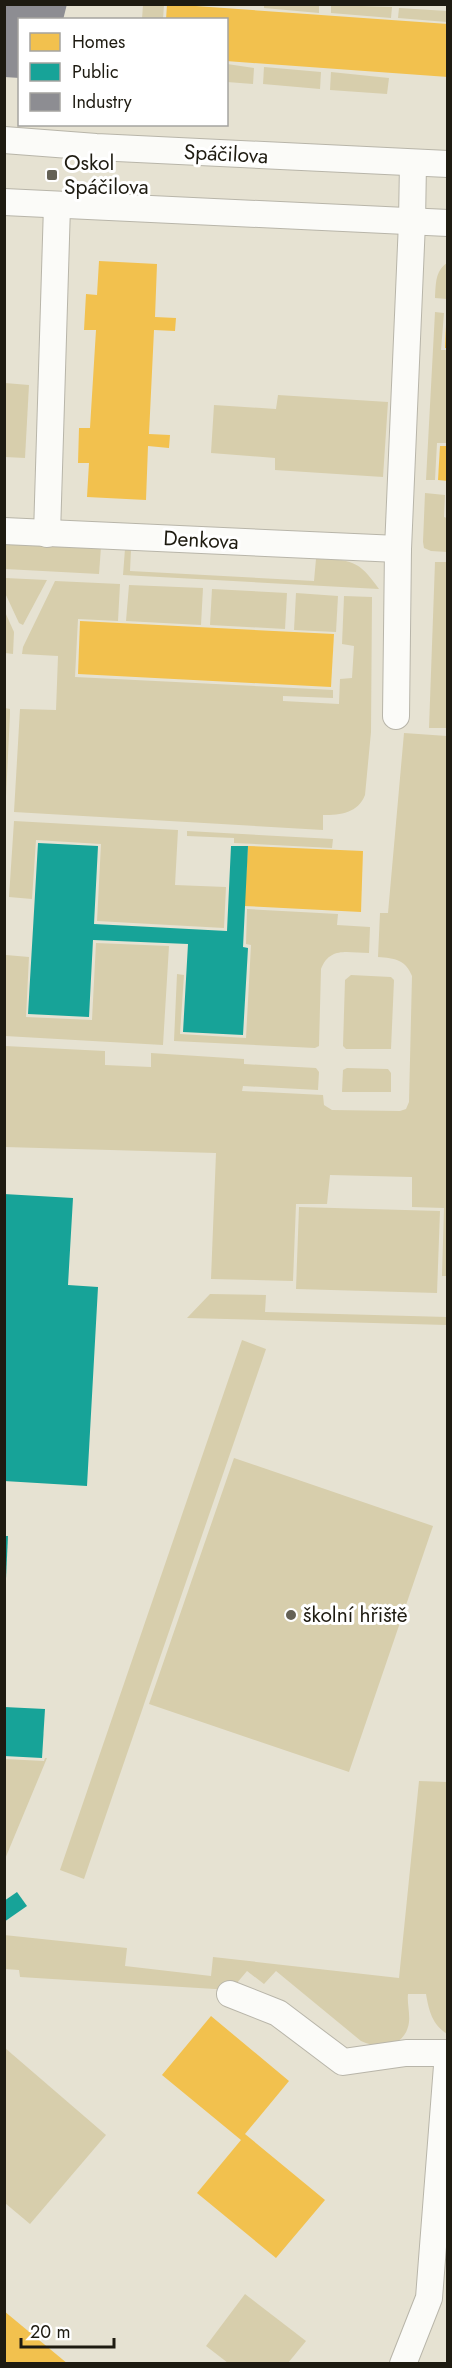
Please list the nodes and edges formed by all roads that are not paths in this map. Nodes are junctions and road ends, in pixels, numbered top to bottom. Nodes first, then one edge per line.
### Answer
1 (4, 140) edge
2 (413, 163) junction
3 (447, 164) edge
4 (4, 202) edge
5 (57, 206) junction
6 (412, 222) junction
7 (447, 223) edge
8 (4, 531) edge
9 (47, 534) junction
10 (398, 549) junction
11 (396, 716) dead end
12 (230, 1994) dead end
13 (447, 2053) edge
14 (403, 2364) edge

1 - 2 street, Spáčilova
2 - 3 street, Spáčilova
2 - 6 street
4 - 5 street
5 - 6 street
5 - 9 street
6 - 7 street
6 - 10 street
8 - 9 street, Denkova
9 - 10 street, Denkova
10 - 11 street
12 - 13 street
13 - 14 street

